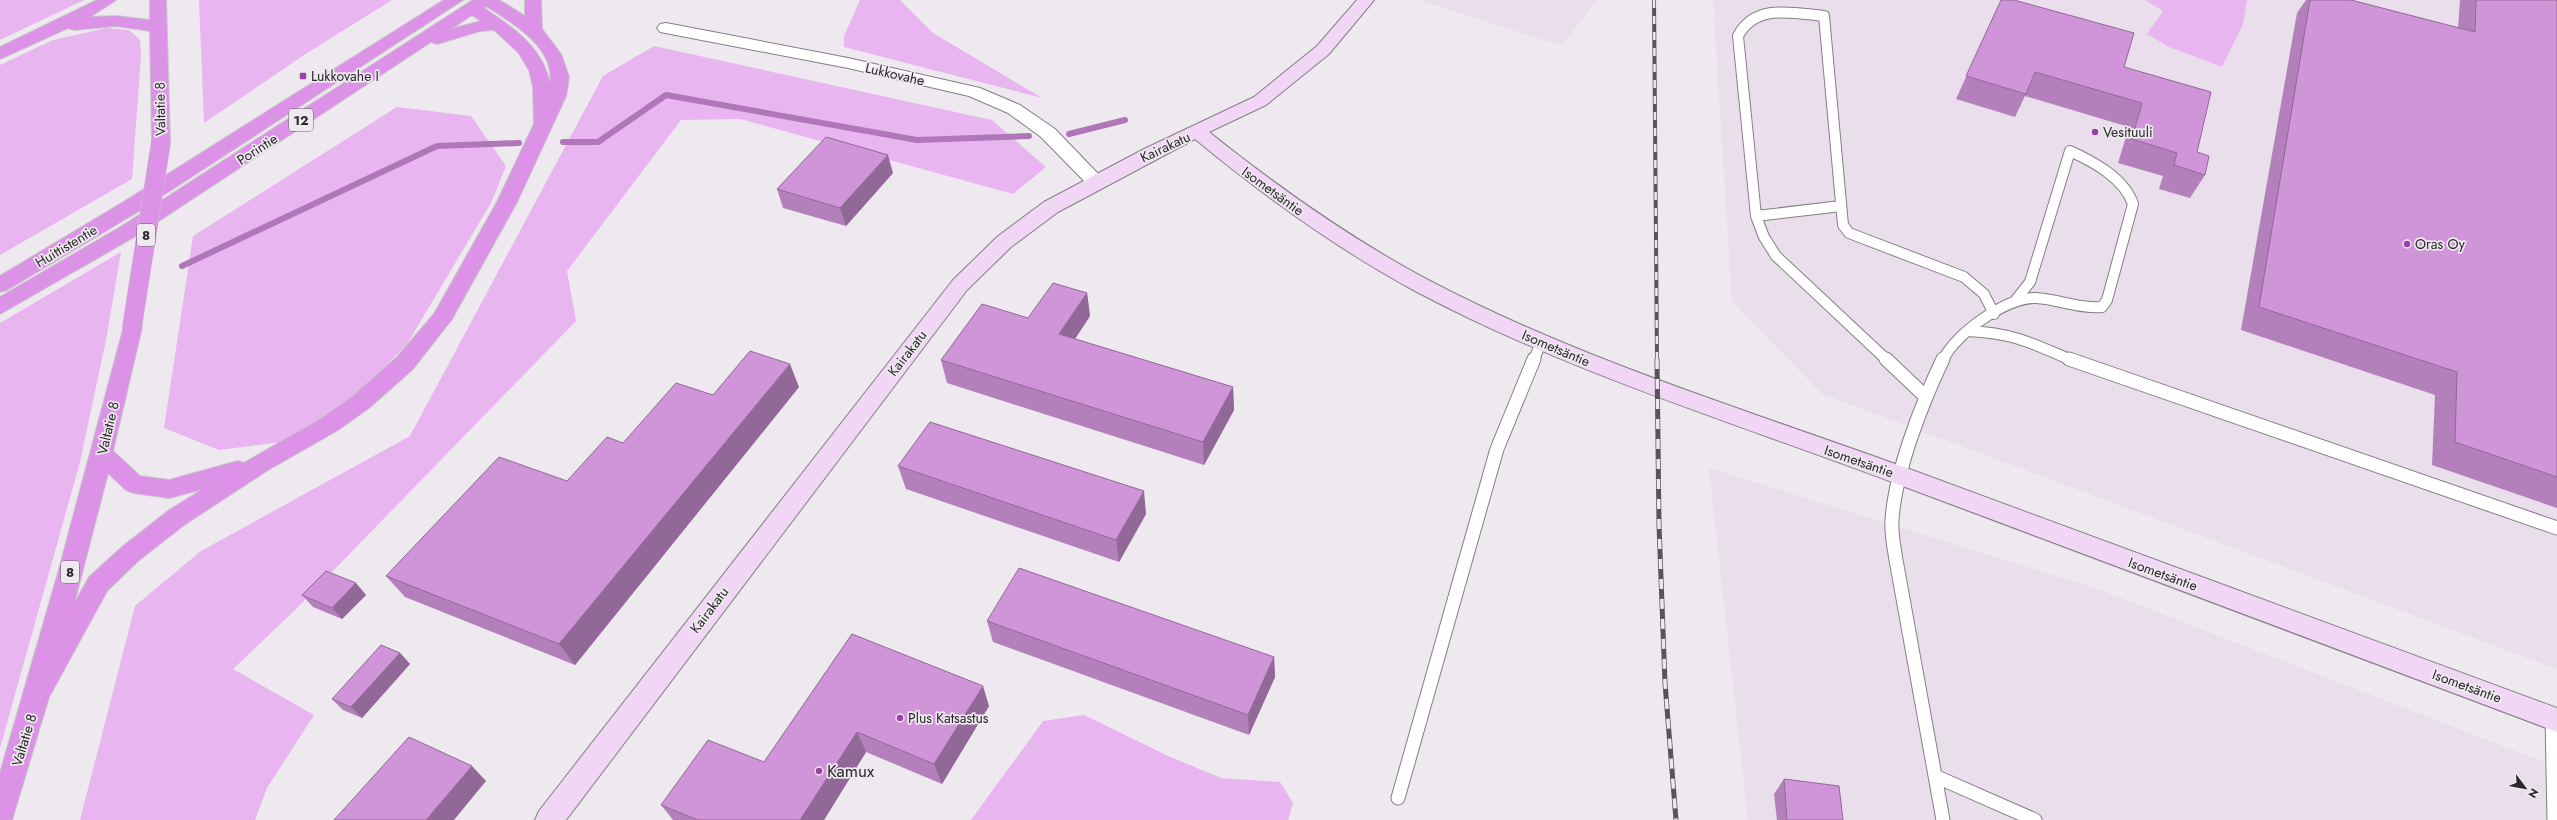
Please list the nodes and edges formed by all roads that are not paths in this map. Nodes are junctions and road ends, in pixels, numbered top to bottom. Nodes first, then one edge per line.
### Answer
1 (108, 0) edge
2 (158, 0) edge
3 (455, 0) edge
4 (533, 0) edge
5 (1366, 0) edge
6 (478, 2) edge
7 (498, 25) junction
8 (159, 28) junction
9 (666, 28) dead end
10 (533, 29) junction
11 (47, 31) junction
12 (401, 53) junction
13 (0, 54) edge
14 (542, 124) junction
15 (1196, 132) junction
16 (1095, 181) junction
17 (132, 206) joint
18 (1841, 206) junction
19 (1756, 216) junction
20 (129, 231) joint
21 (0, 285) edge
22 (2015, 301) junction
23 (0, 306) edge
24 (1994, 314) junction
25 (1968, 331) junction
26 (1540, 342) junction
27 (1926, 397) junction
28 (102, 454) junction
29 (260, 464) junction
30 (1902, 476) junction
31 (2557, 528) edge
32 (39, 690) junction
33 (2555, 719) edge
34 (1937, 777) junction
35 (1398, 798) dead end
36 (0, 817) edge
37 (549, 820) edge
38 (1943, 820) edge
39 (2035, 820) edge
40 (2554, 820) edge

1 - 11 highway
2 - 8 highway, 8
3 - 17 highway, Porintie / 12
4 - 10 highway
5 - 15 main road, Kairakatu
6 - 7 highway
6 - 10 highway
6 - 12 highway, Porintie / 12
7 - 12 highway
7 - 14 highway
8 - 11 highway
8 - 28 highway, Valtatie 8 / 8, bridge
9 - 16 street, Lukkovahe
10 - 14 highway
11 - 13 highway
12 - 20 highway, Porintie / 12
14 - 29 highway
15 - 16 main road, Kairakatu
15 - 26 main road, Isometsäntie
16 - 37 main road, Kairakatu
17 - 21 highway, Huittistentie / 12
18 - 19 lane
18 - 19 lane
18 - 24 lane
19 - 27 lane
20 - 23 highway, Huittistentie / 12
22 - 22 lane
22 - 24 lane
24 - 25 lane
25 - 27 lane
25 - 31 lane
26 - 30 main road, Isometsäntie
26 - 35 lane
27 - 30 lane
28 - 29 highway
28 - 32 highway, Valtatie 8 / 8
29 - 32 highway
30 - 33 main road, Isometsäntie
30 - 34 lane
32 - 36 highway, Valtatie 8 / 8
33 - 40 lane
34 - 38 lane
34 - 39 lane

